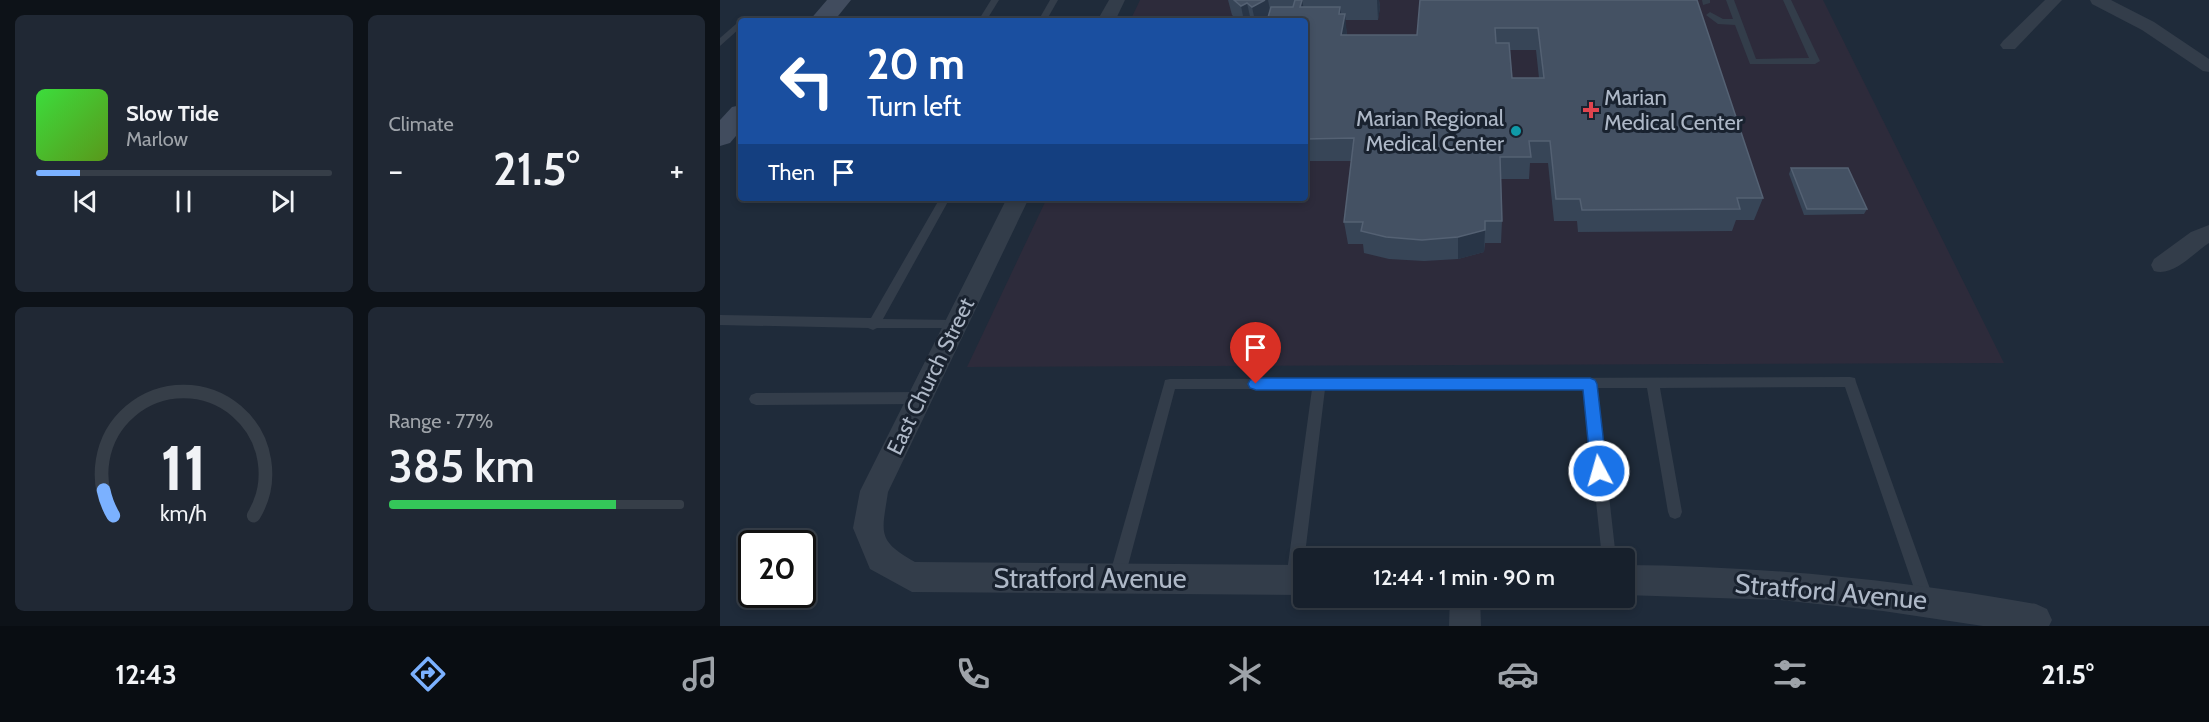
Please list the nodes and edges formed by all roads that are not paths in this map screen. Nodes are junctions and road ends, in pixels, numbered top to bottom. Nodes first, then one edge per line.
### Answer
1 (840, 0) edge
2 (995, 0) edge
3 (1054, 0) edge
4 (1117, 0) edge
5 (1730, 0) edge
6 (1787, 0) edge
7 (2054, 0) edge
8 (2098, 0) edge
9 (1710, 15) dead end
10 (824, 18) edge
11 (984, 18) edge
12 (1044, 18) edge
13 (1108, 18) edge
14 (1738, 22) junction
15 (720, 27) edge
16 (738, 27) edge
17 (720, 43) edge
18 (2009, 45) dead end
19 (2207, 64) edge
20 (943, 201) edge
21 (1017, 201) edge
22 (2209, 233) edge
23 (2162, 265) dead end
24 (720, 320) edge
25 (873, 325) junction
26 (955, 326) junction
27 (1319, 384) junction
28 (1590, 384) junction
29 (1653, 384) junction
30 (919, 398) junction
31 (756, 399) dead end
32 (1675, 512) dead end
33 (1302, 548) edge
34 (1608, 548) edge
35 (881, 559) joint
36 (1117, 579) junction
37 (1293, 580) edge
38 (1635, 580) edge
39 (1926, 600) junction
40 (1465, 608) edge
41 (2039, 623) edge
42 (1465, 626) edge

1 - 10 street
2 - 11 lane
3 - 12 lane
4 - 13 street
5 - 14 lane
6 - 14 lane
7 - 18 street
8 - 19 street
9 - 14 lane
15 - 16 lane
16 - 17 lane
20 - 25 lane
21 - 26 street, East Church Street
22 - 23 street
24 - 25 lane
25 - 26 lane
26 - 30 street, East Church Street
27 - 28 lane
27 - 33 lane
27 - 36 lane
28 - 29 lane
28 - 34 lane
29 - 32 lane
29 - 39 lane
30 - 31 lane
30 - 35 street, East Church Street
35 - 36 street, Stratford Avenue
36 - 37 street, Stratford Avenue
38 - 39 street, Stratford Avenue
39 - 41 street, Stratford Avenue
40 - 42 street

